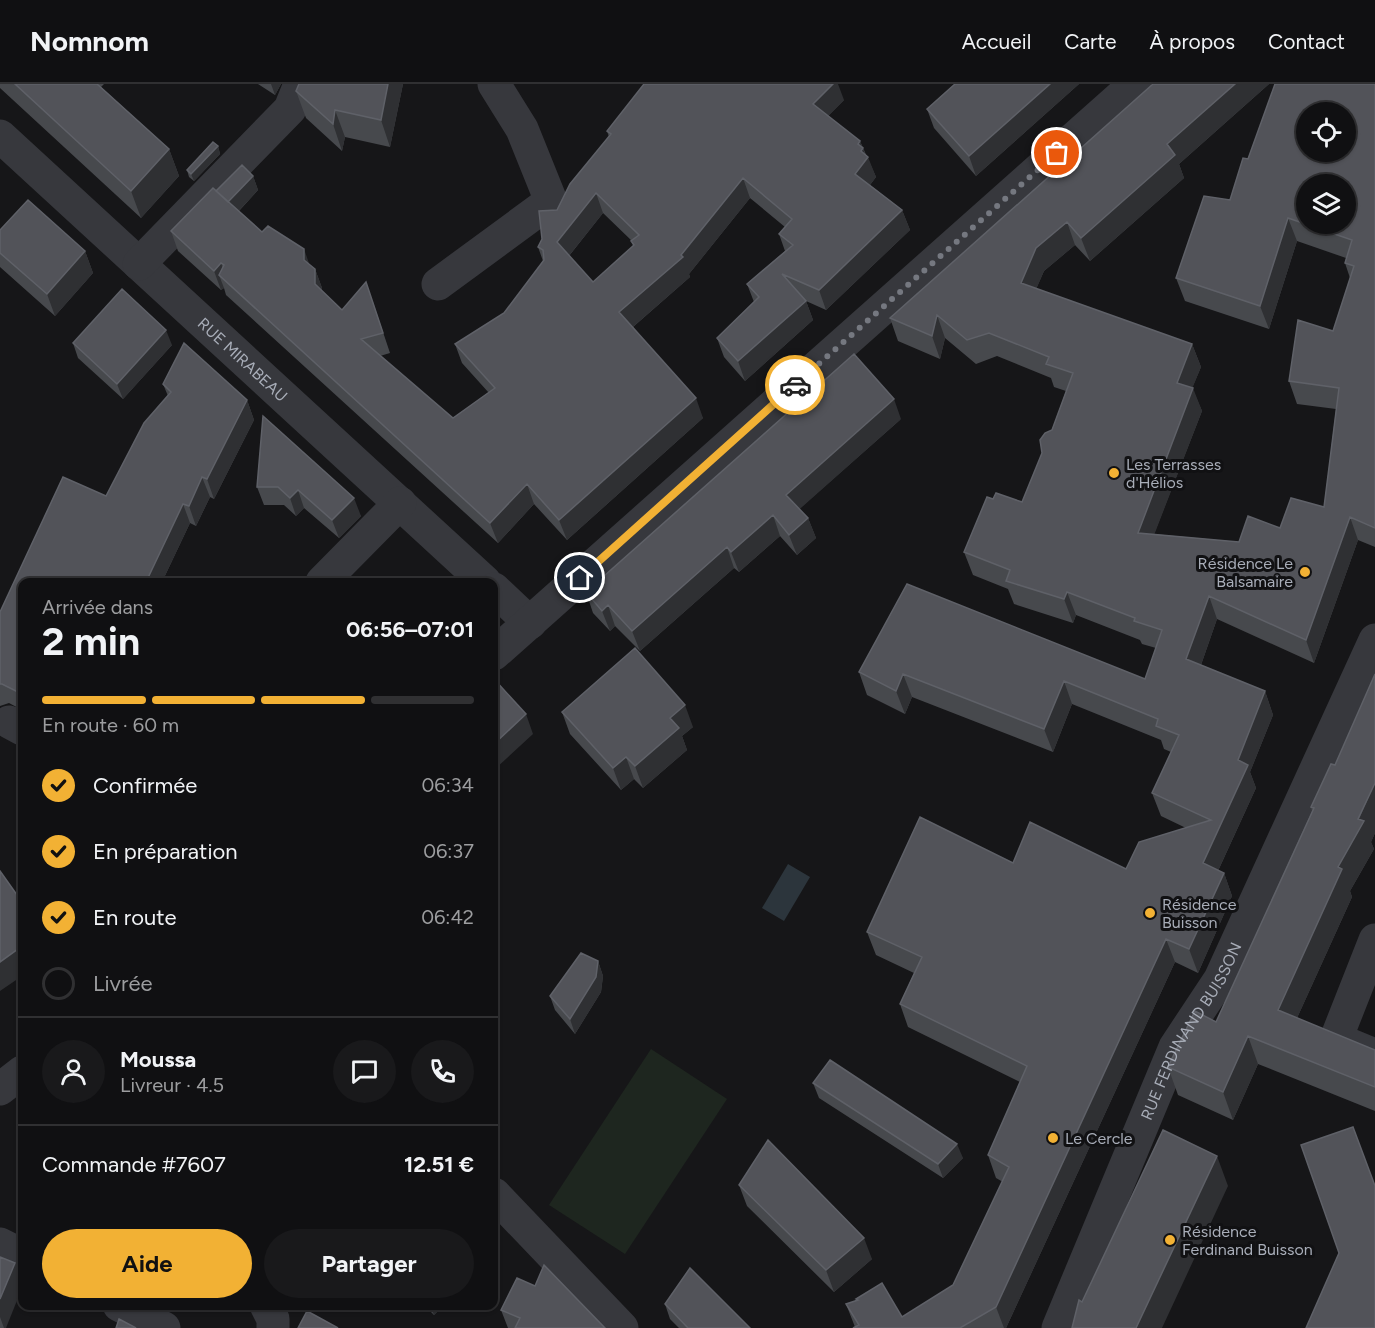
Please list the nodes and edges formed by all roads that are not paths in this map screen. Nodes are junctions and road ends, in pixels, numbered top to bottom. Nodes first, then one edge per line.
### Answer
1 (300, 84) edge
2 (494, 84) edge
3 (1135, 84) edge
4 (0, 136) edge
5 (139, 264) junction
6 (438, 284) dead end
7 (400, 503) junction
8 (326, 578) edge
9 (481, 578) edge
10 (498, 593) edge
11 (530, 623) junction
12 (1375, 640) edge
13 (498, 651) edge
14 (1375, 940) edge
15 (1375, 1055) edge
16 (18, 1075) edge
17 (0, 1089) edge
18 (498, 1198) edge
19 (0, 1244) edge
20 (18, 1253) edge
21 (129, 1310) edge
22 (269, 1310) edge
23 (286, 1310) edge
24 (164, 1328) edge
25 (273, 1328) edge
26 (291, 1328) edge
27 (622, 1328) edge
28 (1058, 1328) edge

1 - 5 street
2 - 6 street
3 - 11 street
4 - 5 street, RUE MIRABEAU
5 - 7 street, RUE MIRABEAU
7 - 8 street
7 - 9 street, RUE MIRABEAU
10 - 11 street
11 - 13 street
12 - 28 street, RUE FERDINAND BUISSON
14 - 15 street
16 - 17 street
18 - 27 street
19 - 20 street
21 - 24 street
22 - 25 street
23 - 26 street

